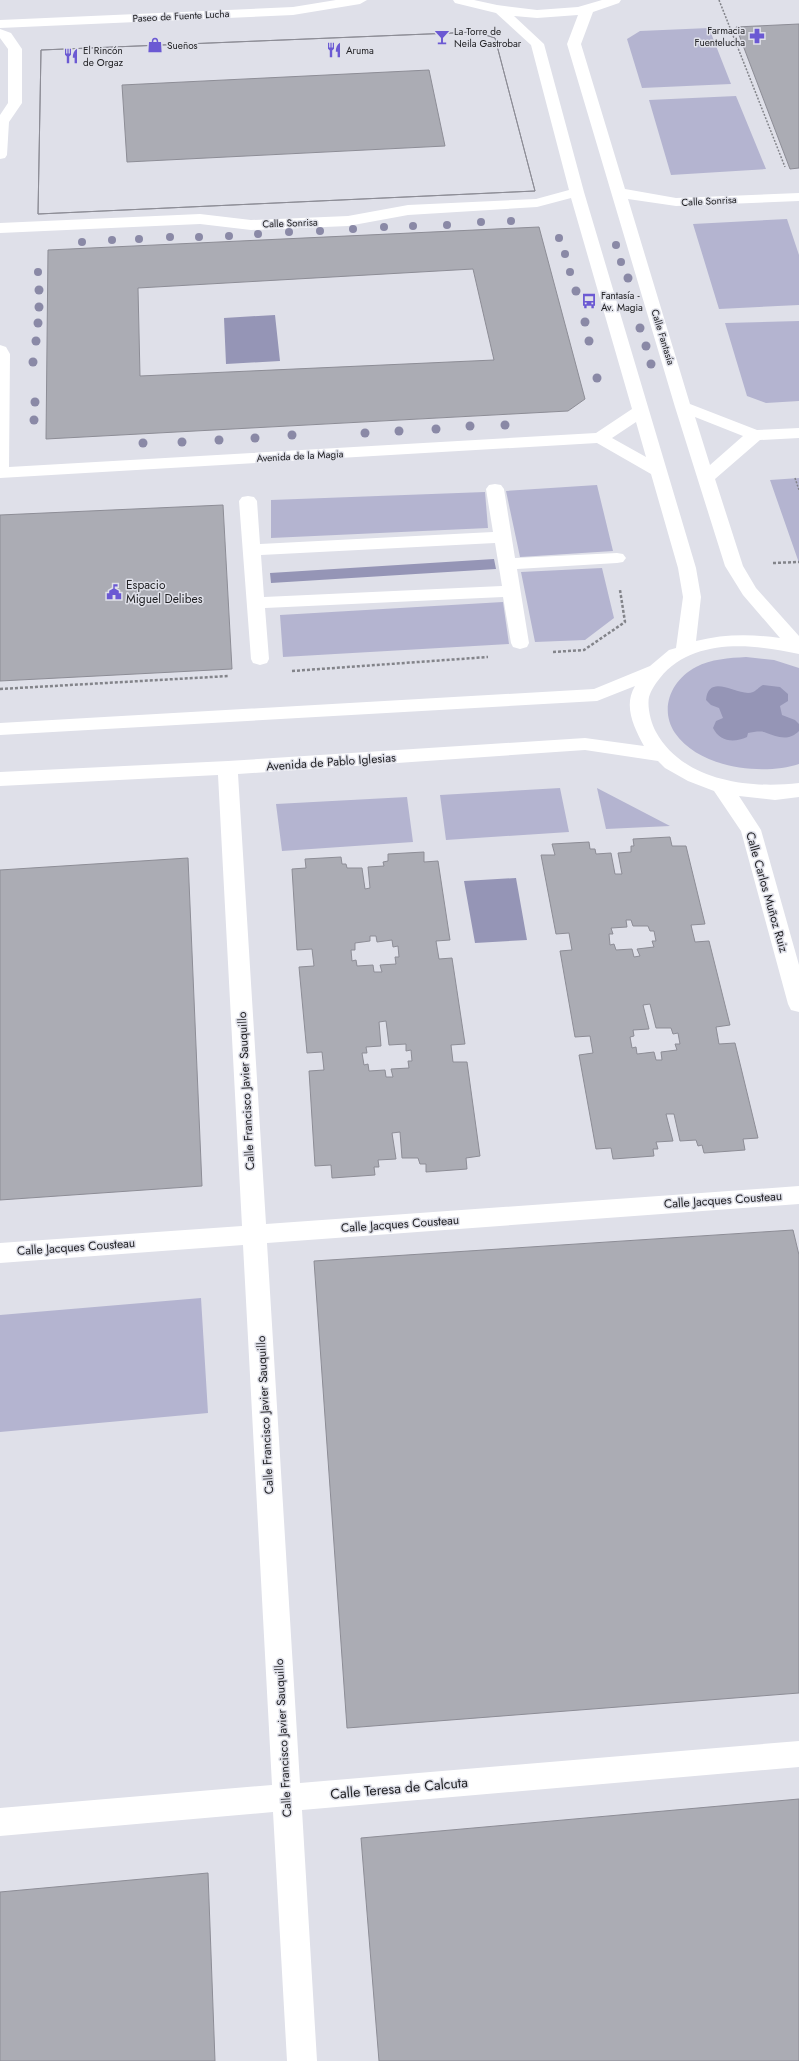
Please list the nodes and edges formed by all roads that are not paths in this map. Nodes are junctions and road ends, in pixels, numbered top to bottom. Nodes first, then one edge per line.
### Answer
1 (360, 0) edge
2 (460, 0) edge
3 (614, 0) edge
4 (587, 10) junction
5 (502, 12) junction
6 (0, 24) edge
7 (0, 33) edge
8 (0, 155) edge
9 (577, 192) junction
10 (619, 193) junction
11 (798, 197) edge
12 (0, 228) edge
13 (0, 350) edge
14 (683, 407) junction
15 (641, 411) junction
16 (799, 433) edge
17 (755, 435) junction
18 (600, 438) junction
19 (658, 471) junction
20 (1, 473) edge
21 (706, 477) junction
22 (495, 490) dead end
23 (248, 501) dead end
24 (502, 537) junction
25 (252, 550) junction
26 (617, 558) dead end
27 (506, 564) junction
28 (511, 591) junction
29 (256, 603) junction
30 (520, 643) dead end
31 (798, 647) edge
32 (685, 650) junction
33 (260, 659) dead end
34 (654, 671) junction
35 (0, 729) edge
36 (662, 755) junction
37 (228, 768) junction
38 (0, 779) edge
39 (722, 787) junction
40 (799, 790) edge
41 (799, 1004) edge
42 (799, 1194) edge
43 (254, 1234) junction
44 (0, 1253) edge
45 (799, 1754) edge
46 (287, 1797) junction
47 (0, 1822) edge
48 (302, 2061) edge

1 - 6 street, Paseo de Fuente Lucha
2 - 5 street
3 - 4 street
4 - 5 street
4 - 10 street, Calle Fantasía
5 - 9 street
7 - 8 street
9 - 12 street, Calle Sonrisa
9 - 15 street
10 - 11 street, Calle Sonrisa
10 - 14 street, Calle Fantasía
13 - 20 street
14 - 17 street
14 - 21 street, Calle Fantasía
15 - 18 street
15 - 19 street
16 - 17 street
17 - 21 street
18 - 19 street
18 - 20 street, Avenida de la Magia
19 - 32 street
21 - 31 street, Calle Fantasía
22 - 24 street
23 - 25 street
24 - 25 street
24 - 27 street
25 - 29 street
26 - 27 street
27 - 28 street
28 - 29 street
28 - 30 street
29 - 33 street
31 - 32 street
32 - 34 street
34 - 35 street
34 - 36 street
36 - 37 street, Avenida de Pablo Iglesias
36 - 39 street
37 - 38 street, Avenida de Pablo Iglesias
37 - 43 street, Calle Francisco Javier Sauquillo
39 - 40 street
39 - 41 street, Calle Carlos Muñoz Ruiz
42 - 43 street, Calle Jacques Cousteau
43 - 44 street, Calle Jacques Cousteau
43 - 46 street, Calle Francisco Javier Sauquillo
45 - 46 street, Calle Teresa de Calcuta
46 - 47 street, Calle Teresa de Calcuta
46 - 48 street, Calle Francisco Javier Sauquillo

